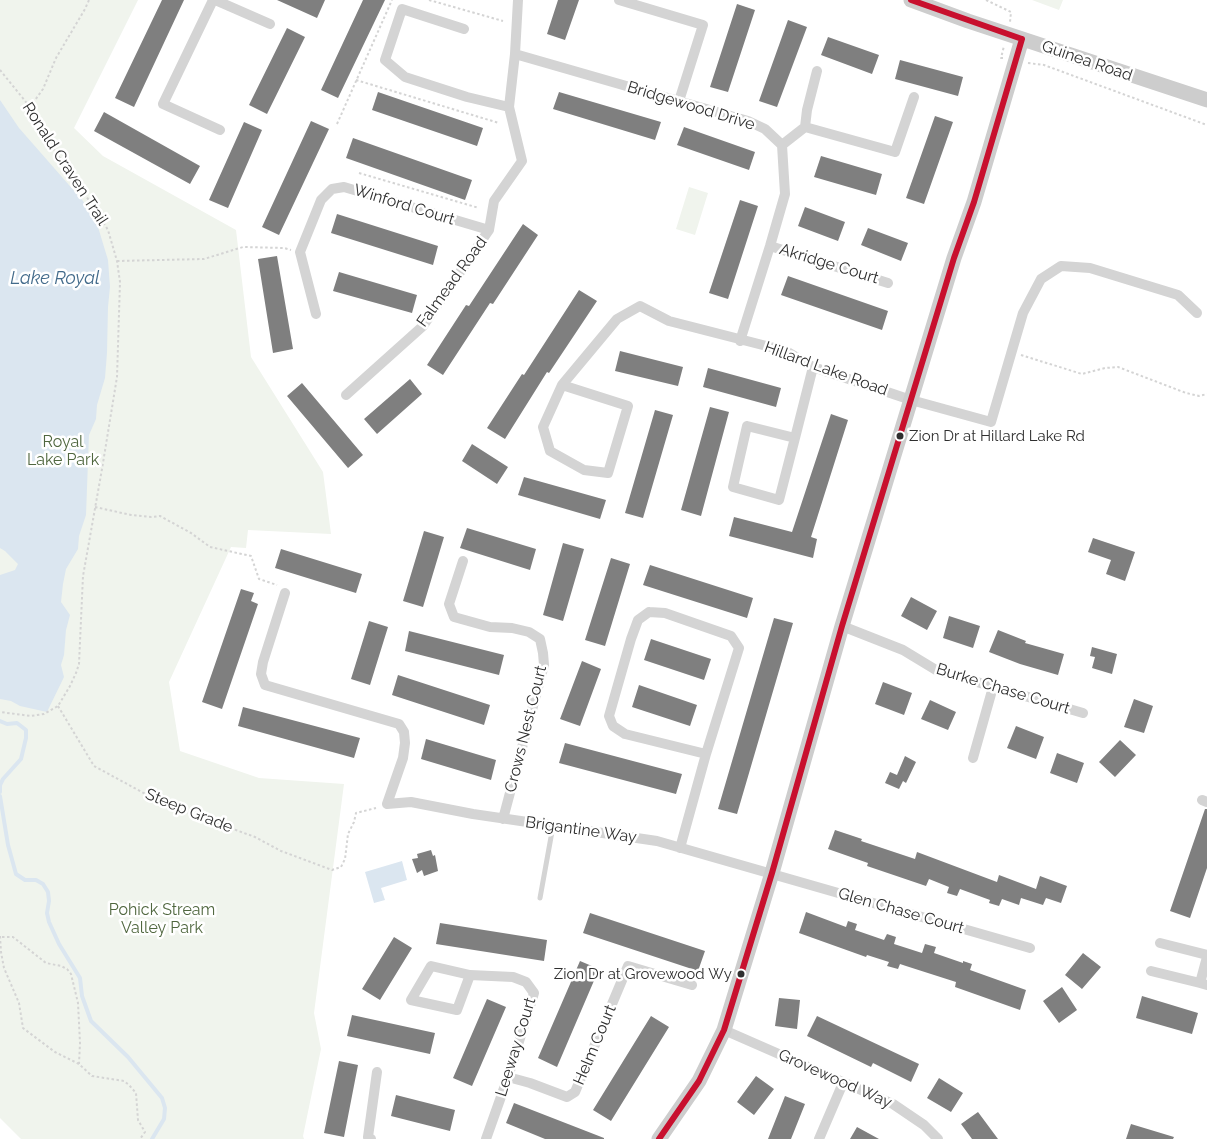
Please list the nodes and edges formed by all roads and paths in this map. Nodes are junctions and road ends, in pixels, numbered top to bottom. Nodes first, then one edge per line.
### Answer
1 (89, 0) edge
2 (214, 0) edge
3 (392, 0) edge
4 (429, 0) edge
5 (518, 0) edge
6 (619, 0) edge
7 (911, 0) edge
8 (503, 21) dead end
9 (270, 24) dead end
10 (464, 29) dead end
11 (1022, 39) junction
12 (515, 54) junction
13 (1008, 59) junction
14 (0, 70) edge
15 (817, 71) dead end
16 (356, 80) junction
17 (914, 97) dead end
18 (1207, 100) edge
19 (679, 101) junction
20 (30, 107) junction
21 (509, 107) junction
22 (499, 122) dead end
23 (336, 124) dead end
24 (1207, 125) edge
25 (805, 127) junction
26 (220, 130) dead end
27 (782, 145) junction
28 (359, 173) dead end
29 (478, 208) dead end
30 (489, 230) junction
31 (770, 246) junction
32 (300, 252) junction
33 (118, 261) junction
34 (888, 283) dead end
35 (1197, 313) dead end
36 (316, 314) dead end
37 (740, 341) junction
38 (1012, 352) junction
39 (813, 367) junction
40 (562, 385) junction
41 (1207, 394) edge
42 (346, 395) dead end
43 (912, 400) junction
44 (795, 438) junction
45 (96, 507) junction
46 (463, 561) dead end
47 (285, 593) joint
48 (842, 626) junction
49 (993, 687) junction
50 (58, 706) junction
51 (0, 712) edge
52 (1083, 713) dead end
53 (706, 754) junction
54 (973, 758) dead end
55 (387, 804) junction
56 (503, 818) junction
57 (553, 826) junction
58 (680, 848) junction
59 (772, 874) junction
60 (540, 898) dead end
61 (1, 936) edge
62 (1160, 942) dead end
63 (1030, 948) dead end
64 (1207, 956) edge
65 (1151, 971) dead end
66 (470, 975) junction
67 (1204, 984) edge
68 (692, 985) dead end
69 (724, 1030) junction
70 (78, 1064) junction
71 (377, 1072) dead end
72 (508, 1077) junction
73 (842, 1083) junction
74 (140, 1139) edge
75 (370, 1139) edge
76 (486, 1139) edge
77 (659, 1139) edge
78 (819, 1139) edge
79 (938, 1139) edge

1 - 20 path
2 - 9 street
2 - 26 street
3 - 16 path
4 - 8 path
5 - 12 street, Falmead Road
6 - 19 street
7 - 11 street, Guinea Road
10 - 21 street
11 - 13 street
11 - 18 street, Guinea Road
12 - 19 street, Bridgewood Drive
12 - 21 street, Falmead Road
13 - 24 path
13 - 43 street
14 - 20 path, Ronald Craven Trail
15 - 25 street
16 - 22 path
16 - 23 path
17 - 25 street
19 - 27 street, Bridgewood Drive
20 - 33 path, Ronald Craven Trail
21 - 30 street, Falmead Road
25 - 27 street
27 - 31 street
28 - 29 path
30 - 32 street, Winford Court
30 - 42 street, Falmead Road
31 - 34 street, Akridge Court
31 - 37 street
32 - 33 path
32 - 36 street
33 - 45 path, Ronald Craven Trail
35 - 38 street
37 - 39 street, Hillard Lake Road
37 - 40 street, Hillard Lake Road
38 - 41 path
38 - 43 street, Hillard Lake Road
39 - 43 street, Hillard Lake Road
39 - 44 street
40 - 40 street
43 - 48 street
44 - 44 street
45 - 47 path
45 - 50 path, Ronald Craven Trail
46 - 56 street, Crows Nest Court
47 - 55 street
48 - 49 street, Burke Chase Court
48 - 59 street
49 - 52 street, Burke Chase Court
49 - 54 street
50 - 51 path
50 - 55 path, Steep Grade
53 - 53 street
53 - 58 street
55 - 56 street, Brigantine Way
56 - 57 street, Brigantine Way
57 - 58 street, Brigantine Way
57 - 60 lane
58 - 59 street, Brigantine Way
59 - 63 street, Glen Chase Court
59 - 69 street
61 - 70 path
61 - 70 path
62 - 64 street
64 - 67 street
65 - 67 street
66 - 66 street, Leeway Court
66 - 72 street, Leeway Court
68 - 72 street, Helm Court
69 - 73 street, Grovewood Way
69 - 77 street
70 - 74 path
71 - 75 street
72 - 76 street, Leeway Court
73 - 78 street
73 - 79 street, Grovewood Way

